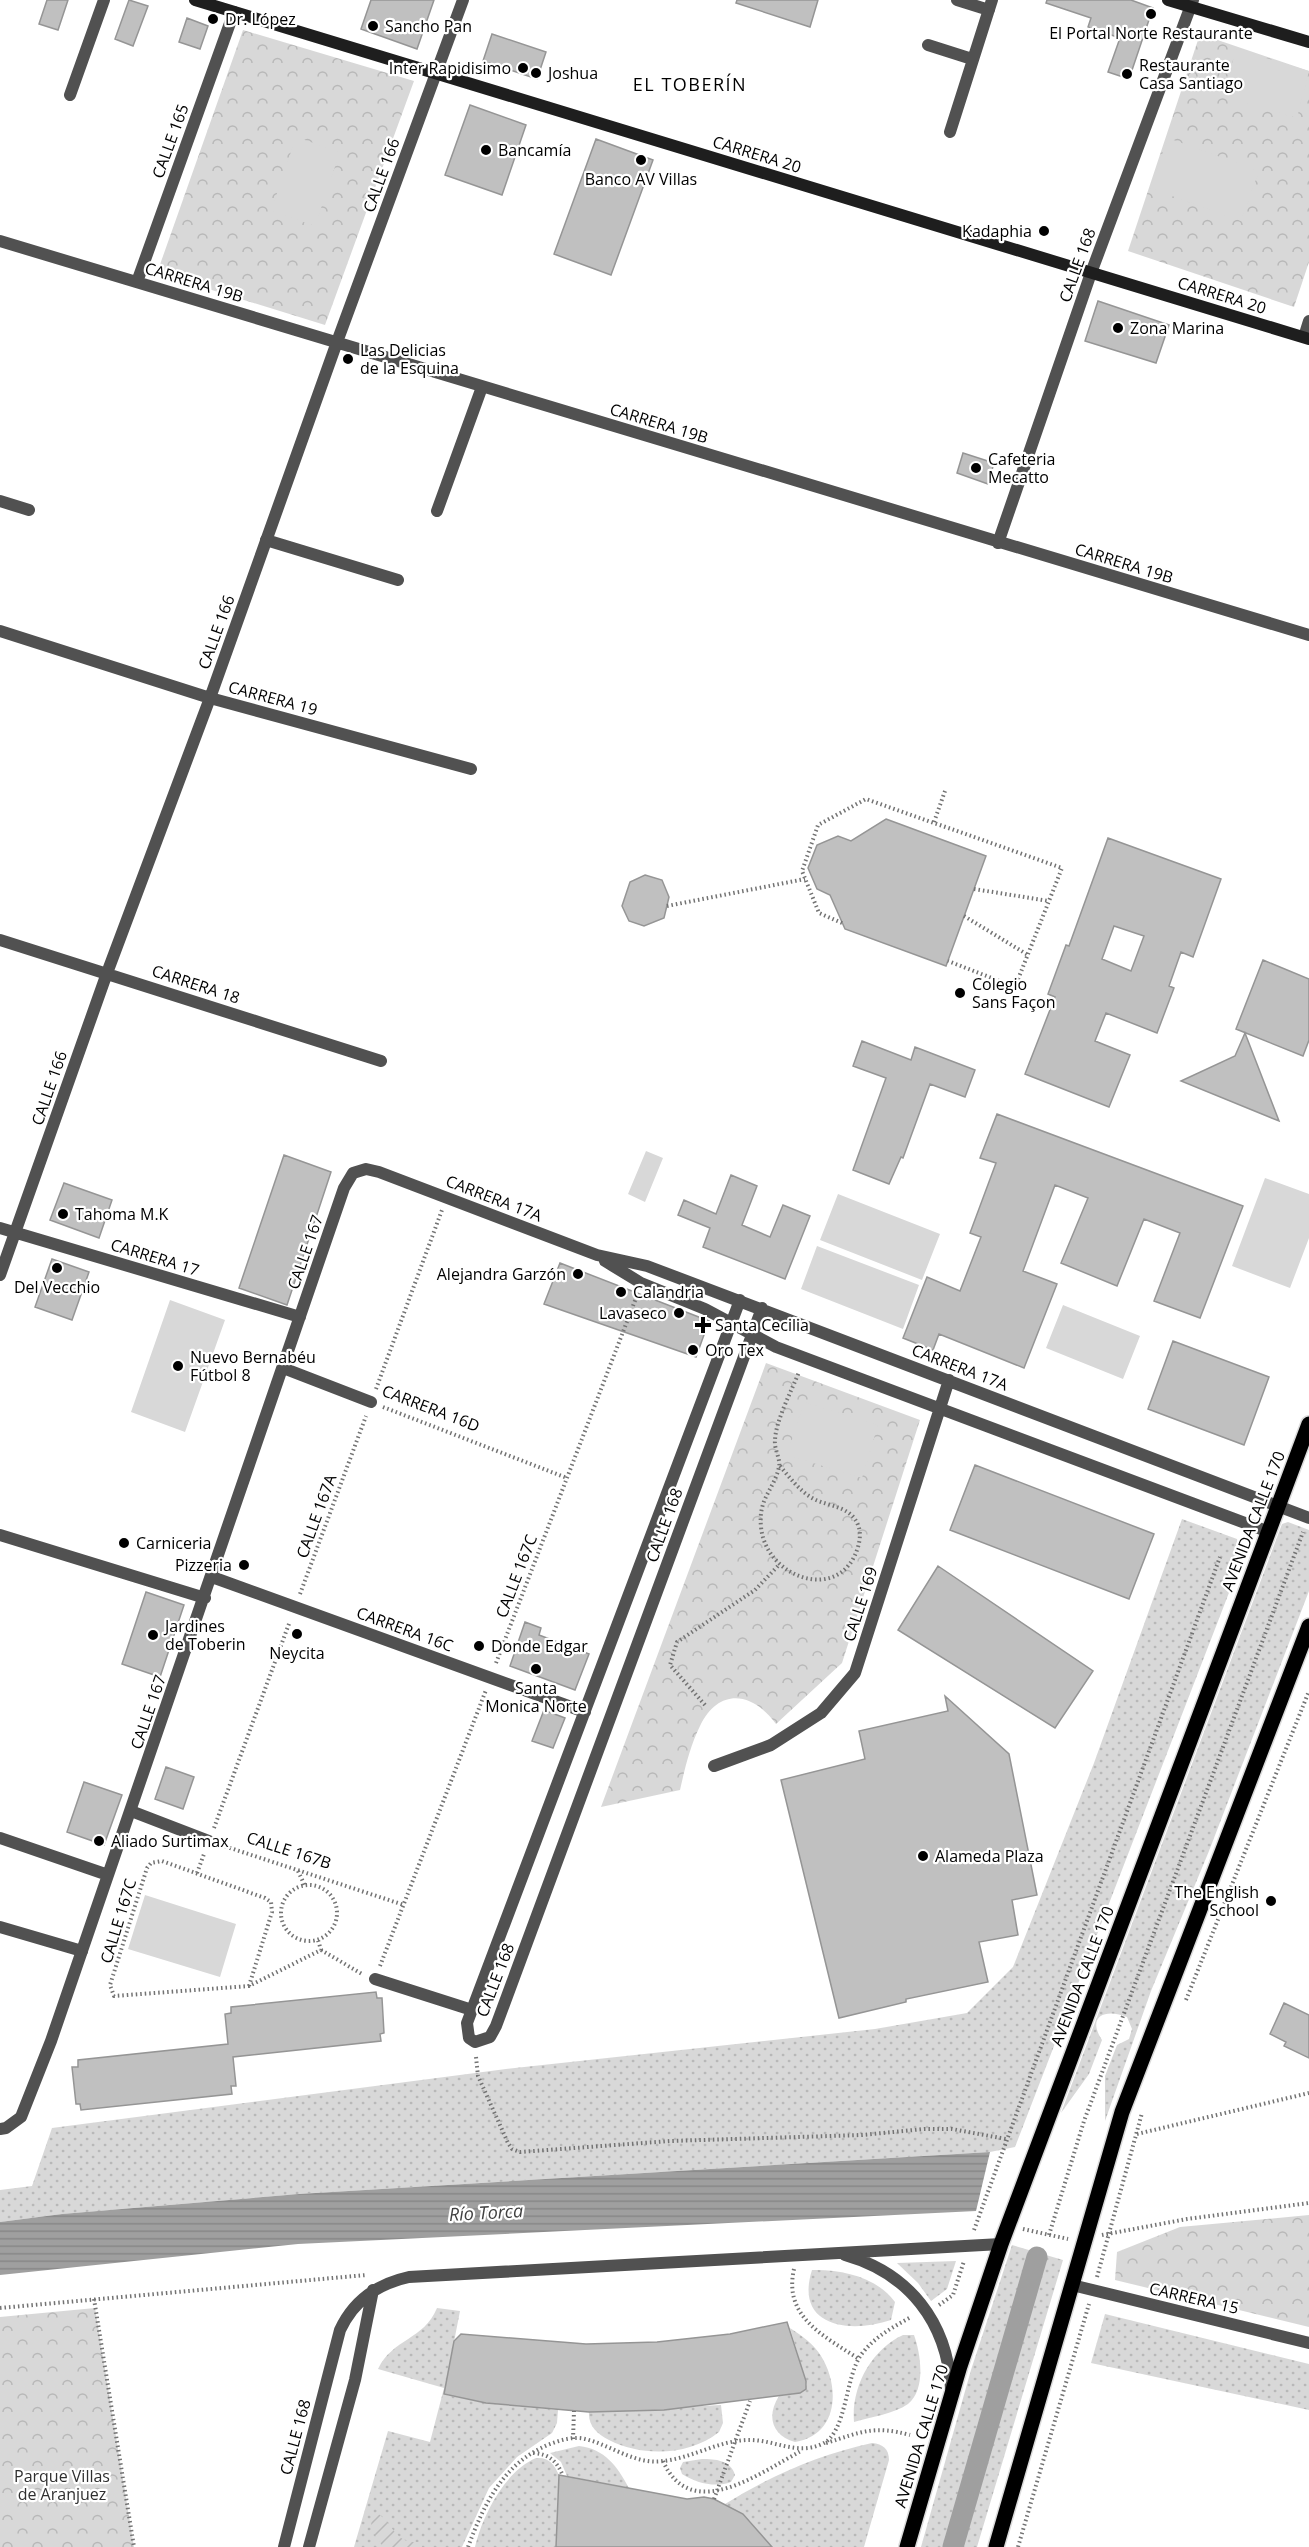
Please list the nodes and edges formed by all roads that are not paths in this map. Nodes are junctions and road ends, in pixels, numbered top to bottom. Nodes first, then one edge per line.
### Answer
1 (104, 0) edge
2 (195, 0) edge
3 (463, 0) edge
4 (957, 0) edge
5 (1168, 0) edge
6 (1192, 3) edge
7 (991, 5) edge
8 (234, 12) junction
9 (1309, 42) edge
10 (928, 45) dead end
11 (972, 59) junction
12 (436, 73) junction
13 (70, 95) dead end
14 (950, 132) dead end
15 (0, 242) edge
16 (1091, 273) junction
17 (137, 282) junction
18 (1309, 321) edge
19 (1306, 338) edge
20 (337, 342) junction
21 (482, 387) junction
22 (0, 501) edge
23 (29, 510) dead end
24 (437, 511) dead end
25 (266, 540) junction
26 (998, 543) junction
27 (398, 580) dead end
28 (0, 631) edge
29 (1309, 635) edge
30 (210, 698) junction
31 (471, 769) dead end
32 (0, 940) edge
33 (107, 973) junction
34 (381, 1061) dead end
35 (379, 1172) joint
36 (0, 1228) edge
37 (15, 1233) junction
38 (597, 1255) junction
39 (0, 1275) edge
40 (740, 1300) junction
41 (762, 1308) junction
42 (300, 1317) junction
43 (731, 1322) junction
44 (752, 1334) junction
45 (283, 1368) junction
46 (949, 1380) junction
47 (371, 1402) road end
48 (940, 1408) junction
49 (1309, 1424) edge
50 (1278, 1506) junction
51 (1308, 1517) edge
52 (1269, 1532) junction
53 (0, 1535) edge
54 (212, 1577) junction
55 (205, 1598) junction
56 (1309, 1626) edge
57 (585, 1712) junction
58 (714, 1766) dead end
59 (131, 1811) junction
60 (0, 1838) edge
61 (209, 1841) road end
62 (108, 1875) junction
63 (0, 1927) edge
64 (82, 1950) junction
65 (375, 1979) road end
66 (472, 2010) junction
67 (0, 2129) edge
68 (1001, 2244) junction
69 (826, 2252) junction
70 (1072, 2285) junction
71 (373, 2290) junction
72 (1309, 2343) edge
73 (952, 2395) junction
74 (284, 2547) edge
75 (309, 2547) edge
76 (907, 2547) edge
77 (996, 2547) edge

1 - 13 street
2 - 8 main road, CARRERA 20
3 - 12 street, CALLE 166
4 - 7 street
5 - 6 main road
6 - 9 main road
6 - 16 street, CALLE 168
7 - 11 street
8 - 12 main road, CARRERA 20
8 - 17 street, CALLE 165
10 - 11 street
11 - 14 street
12 - 16 main road, CARRERA 20
12 - 20 street, CALLE 166
15 - 17 street, CARRERA 19B
16 - 19 main road, CARRERA 20
16 - 26 street, CALLE 168
17 - 20 street, CARRERA 19B
18 - 19 street
20 - 21 street, CARRERA 19B
20 - 25 street, CALLE 166
21 - 24 street
21 - 26 street, CARRERA 19B
22 - 23 street
25 - 27 street
25 - 30 street, CALLE 166
26 - 29 street, CARRERA 19B
28 - 30 street, CARRERA 19
30 - 31 street, CARRERA 19
30 - 33 street, CALLE 166
32 - 33 street, CARRERA 18
33 - 34 street, CARRERA 18
33 - 37 street, CALLE 166
35 - 38 street, CARRERA 17A
35 - 42 street, CALLE 167
36 - 37 street, CARRERA 17
37 - 39 street, CALLE 166
37 - 42 street, CARRERA 17
38 - 40 street, CARRERA 17A
38 - 43 street, CARRERA 17A
40 - 41 street, CARRERA 17A
40 - 43 street, CALLE 168
41 - 44 street, CALLE 168
41 - 46 street, CARRERA 17A
42 - 45 street, CALLE 167
43 - 44 street, CARRERA 17A
43 - 57 street, CALLE 168
44 - 48 street, CARRERA 17A
44 - 66 street, CALLE 168
45 - 47 street, CARRERA 16D
45 - 54 street, CALLE 167
46 - 48 street, CALLE 169
46 - 50 street, CARRERA 17A
48 - 52 street, CARRERA 17A
48 - 58 street, CALLE 169
49 - 50 main road, AVENIDA CALLE 170
50 - 51 street, CARRERA 17A
50 - 52 main road, AVENIDA CALLE 170
52 - 68 main road, AVENIDA CALLE 170
53 - 55 street
54 - 55 street, CALLE 167
54 - 57 street, CARRERA 16C
55 - 59 street, CALLE 167
56 - 70 main road
57 - 66 street, CALLE 168
59 - 61 street
59 - 62 street, CALLE 167
60 - 62 street
62 - 64 street, CALLE 167
63 - 64 street
64 - 67 street, CALLE 167
65 - 66 street
68 - 69 street
68 - 73 main road, AVENIDA CALLE 170
69 - 71 street
69 - 73 street
70 - 72 street, CARRERA 15
70 - 77 main road
71 - 74 street, CALLE 168
71 - 75 street
73 - 76 main road, AVENIDA CALLE 170

